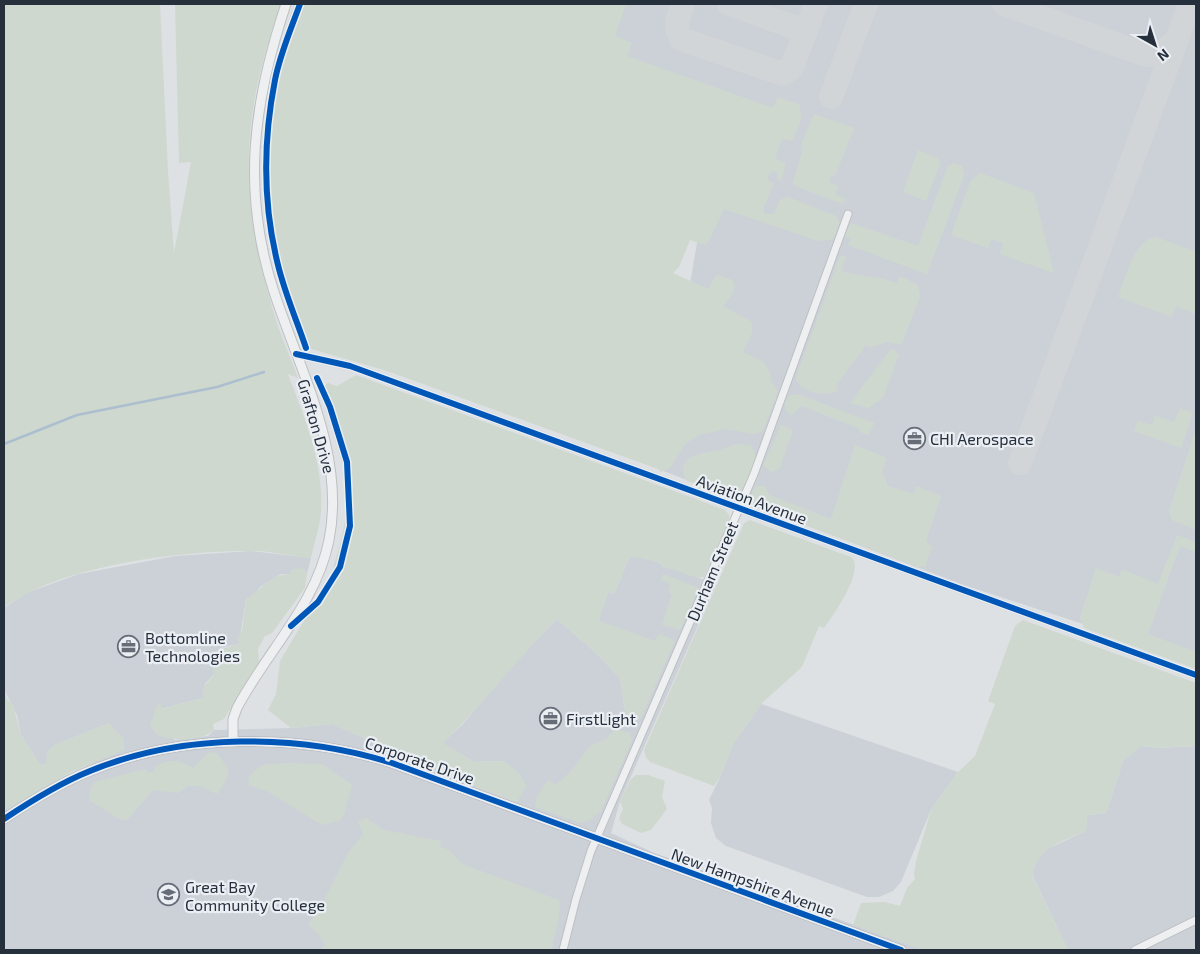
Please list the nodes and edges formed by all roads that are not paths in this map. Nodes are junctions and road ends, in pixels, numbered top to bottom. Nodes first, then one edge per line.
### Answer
1 (286, 4) edge
2 (848, 214) dead end
3 (296, 354) junction
4 (739, 508) junction
5 (1196, 675) edge
6 (233, 742) junction
7 (4, 819) edge
8 (596, 838) junction
9 (1196, 920) edge
10 (564, 950) edge
11 (902, 950) edge
12 (1135, 950) edge

1 - 3 street, Grafton Drive
2 - 4 street, Durham Street
3 - 4 street, Aviation Avenue
3 - 6 street, Grafton Drive
4 - 5 street, Aviation Avenue
4 - 8 street, Durham Street
6 - 7 street, Corporate Drive
6 - 8 street, Corporate Drive
8 - 10 street, Durham Street
8 - 11 street, New Hampshire Avenue
9 - 12 street

